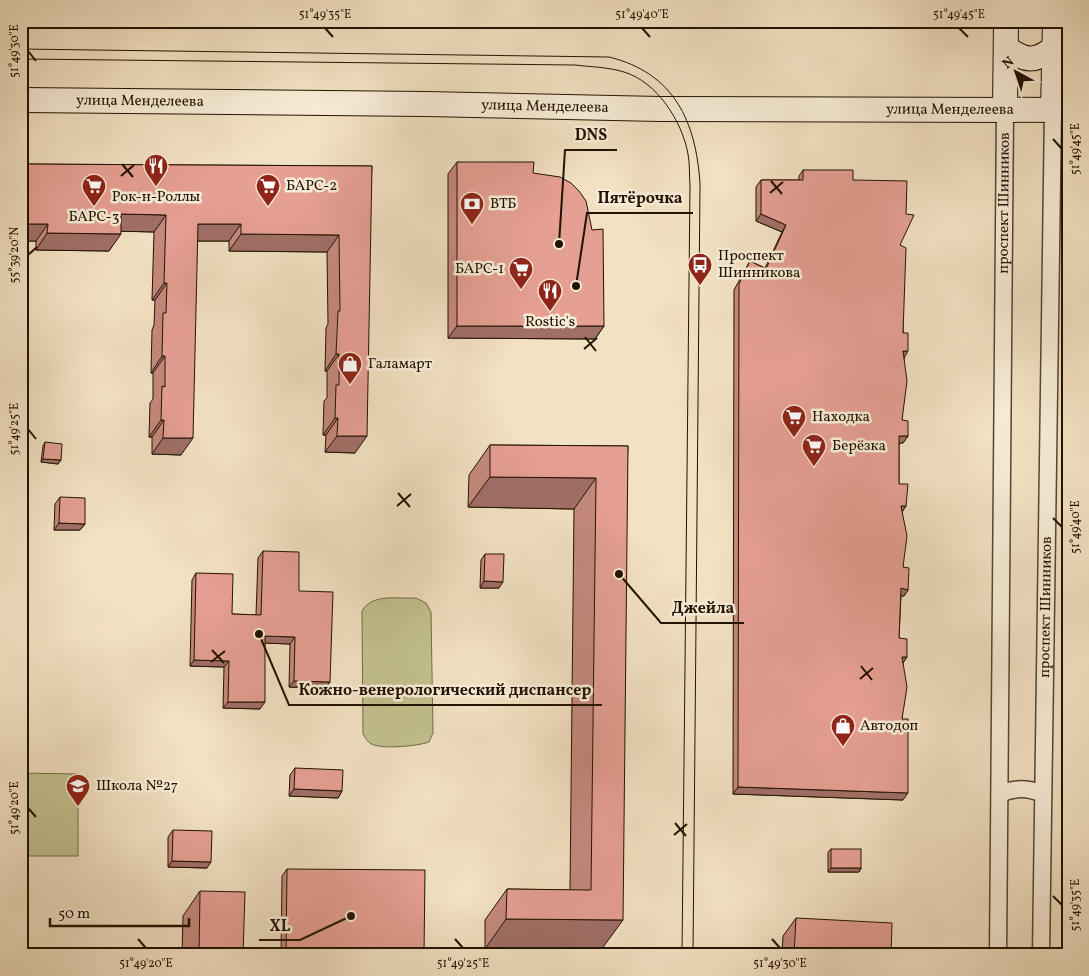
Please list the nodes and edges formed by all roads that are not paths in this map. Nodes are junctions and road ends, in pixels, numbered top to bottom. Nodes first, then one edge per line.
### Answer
1 (1006, 21) edge
2 (1054, 21) edge
3 (1006, 48) junction
4 (1054, 48) junction
5 (21, 100) edge
6 (1005, 109) junction
7 (1060, 110) edge
8 (1000, 794) junction
9 (1043, 794) junction
10 (998, 955) edge
11 (1040, 955) edge

1 - 3 main road, проспект Шинников
2 - 4 main road, проспект Шинников
3 - 4 main road
3 - 6 main road, проспект Шинников
4 - 7 main road, проспект Шинников
5 - 6 main road, улица Менделеева
6 - 7 main road, улица Менделеева
6 - 8 street, проспект Шинников
7 - 9 street, проспект Шинников
8 - 9 street
8 - 10 street, проспект Шинников
9 - 11 street, проспект Шинников

